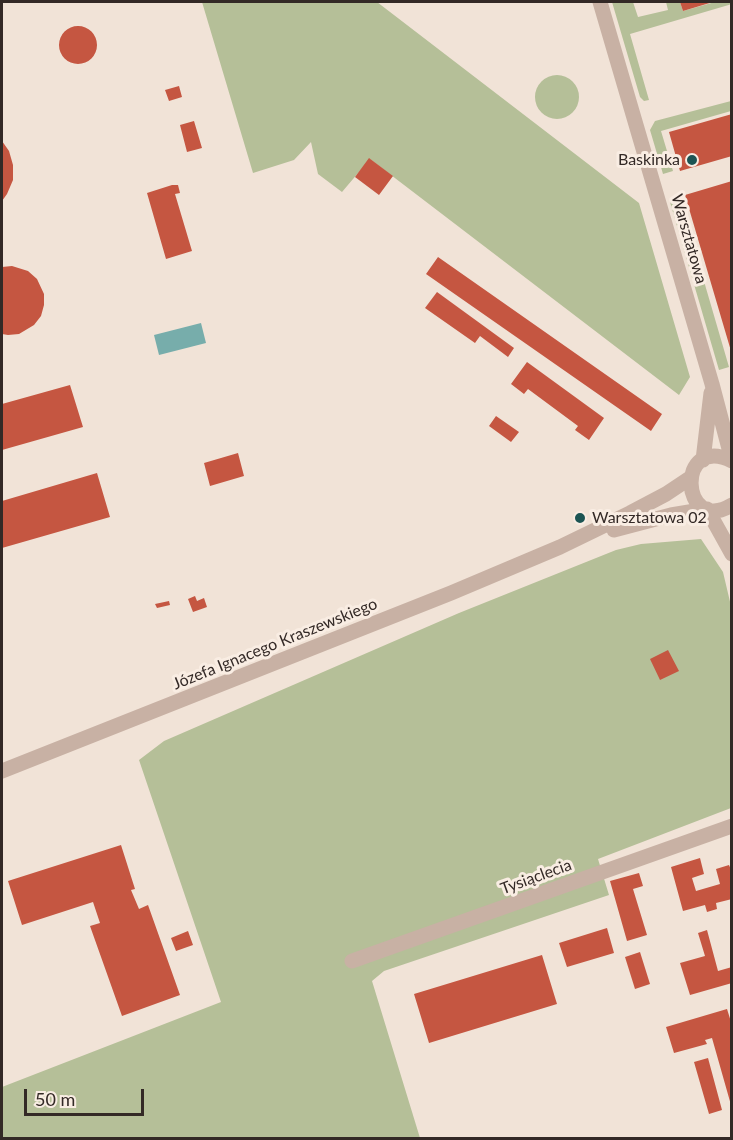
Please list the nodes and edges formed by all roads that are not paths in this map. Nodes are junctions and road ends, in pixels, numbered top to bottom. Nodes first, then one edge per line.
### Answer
1 (600, 2) edge
2 (712, 384) junction
3 (703, 460) junction
4 (732, 460) edge
5 (690, 478) junction
6 (732, 506) edge
7 (707, 509) junction
8 (560, 547) junction
9 (732, 554) edge
10 (2, 771) edge
11 (732, 826) edge
12 (352, 961) dead end

1 - 2 street, Warsztatowa
2 - 3 street, Warsztatowa
2 - 4 street, Warsztatowa
3 - 4 street
3 - 5 street
5 - 7 street
5 - 8 street, Józefa Ignacego Kraszewskiego
6 - 7 street, Józefa Ignacego Kraszewskiego
7 - 8 street, Józefa Ignacego Kraszewskiego
7 - 9 street
8 - 10 street, Józefa Ignacego Kraszewskiego
11 - 12 street, Tysiąclecia

